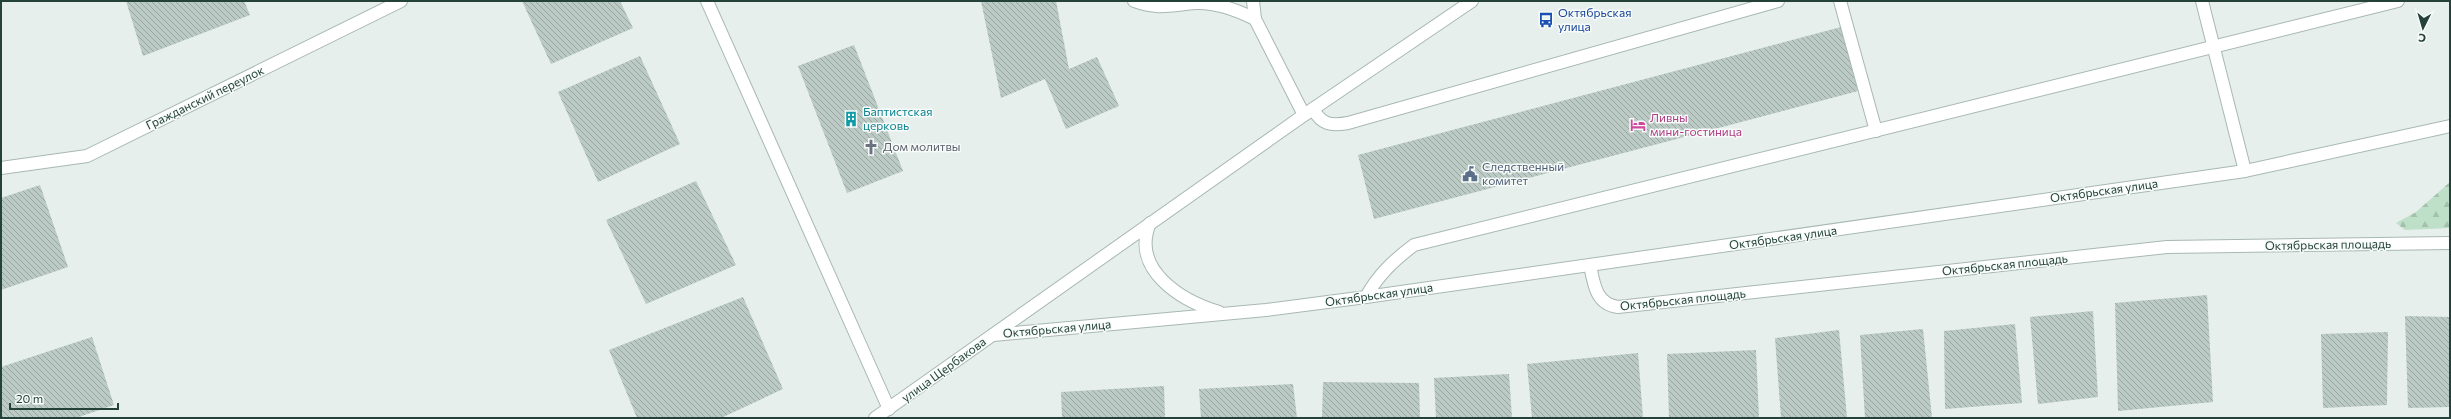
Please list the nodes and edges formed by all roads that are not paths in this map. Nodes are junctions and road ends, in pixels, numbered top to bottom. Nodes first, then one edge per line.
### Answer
1 (401, 1) edge
2 (707, 1) edge
3 (1134, 1) edge
4 (1253, 1) edge
5 (1472, 1) edge
6 (1778, 1) edge
7 (1840, 1) edge
8 (2202, 1) edge
9 (2398, 1) edge
10 (1255, 18) junction
11 (2214, 48) junction
12 (1308, 112) junction
13 (2450, 126) edge
14 (1876, 131) junction
15 (1, 168) edge
16 (2245, 171) junction
17 (1150, 223) junction
18 (2450, 243) edge
19 (1590, 265) junction
20 (1366, 298) junction
21 (1225, 313) junction
22 (993, 334) junction
23 (888, 410) junction
24 (875, 418) edge

1 - 15 street, Гражданский переулок
2 - 23 street
3 - 10 street
4 - 10 street
5 - 12 street, улица Щербакова
6 - 12 street
7 - 14 street
8 - 11 street
9 - 11 street
10 - 12 street
11 - 14 street
11 - 16 street
12 - 17 street, улица Щербакова
13 - 16 street, Октябрьская улица
14 - 20 street
16 - 19 street, Октябрьская улица
17 - 21 street
17 - 22 street, улица Щербакова
18 - 19 street, Октябрьская площадь
19 - 20 street, Октябрьская улица
20 - 21 street, Октябрьская улица
21 - 22 street, Октябрьская улица
22 - 23 street, улица Щербакова
23 - 24 street, улица Щербакова

